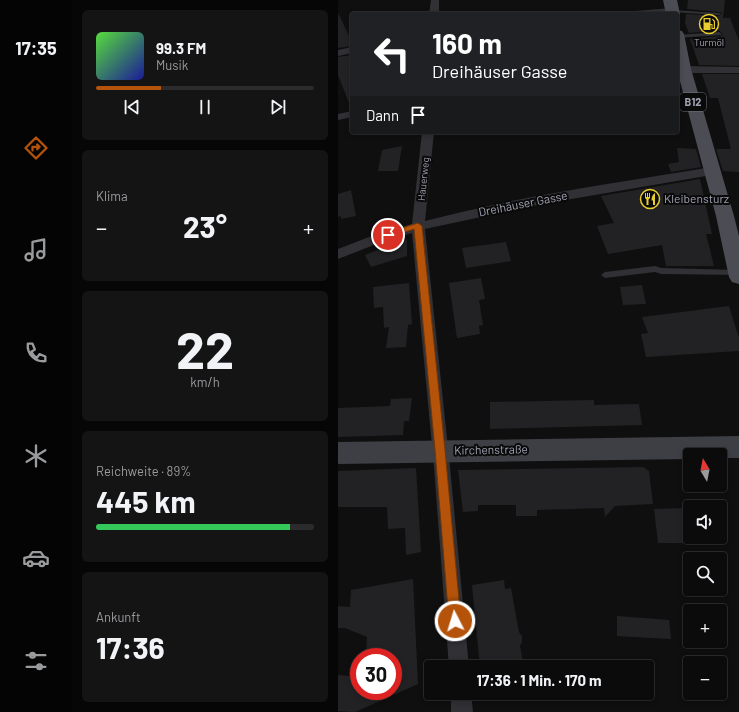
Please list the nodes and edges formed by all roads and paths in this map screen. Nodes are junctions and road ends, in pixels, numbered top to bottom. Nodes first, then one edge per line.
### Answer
1 (434, 0) edge
2 (671, 8) edge
3 (434, 12) edge
4 (633, 12) edge
5 (719, 14) dead end
6 (719, 34) dead end
7 (679, 35) edge
8 (350, 50) edge
9 (679, 52) edge
10 (338, 53) edge
11 (681, 69) edge
12 (739, 70) edge
13 (350, 114) edge
14 (338, 117) edge
15 (428, 134) edge
16 (712, 171) junction
17 (418, 226) junction
18 (338, 254) edge
19 (605, 274) dead end
20 (738, 275) edge
21 (739, 447) edge
22 (440, 450) junction
23 (338, 453) edge
24 (458, 660) edge
25 (461, 700) edge
26 (462, 712) edge

1 - 3 street
2 - 4 lane
2 - 5 lane
6 - 7 lane
8 - 10 street
9 - 11 main road, B12
11 - 12 street
11 - 16 main road, B12
13 - 14 street
15 - 17 street, Hauerweg
16 - 17 street, Dreihäuser Gasse
16 - 20 main road, B12
17 - 18 street, Dreihäuser Gasse
17 - 22 street, Hauerweg
19 - 20 lane
21 - 22 main road, Kirchenstraße
22 - 23 main road, Kirchenstraße
22 - 24 street, Hauerweg
25 - 26 street

